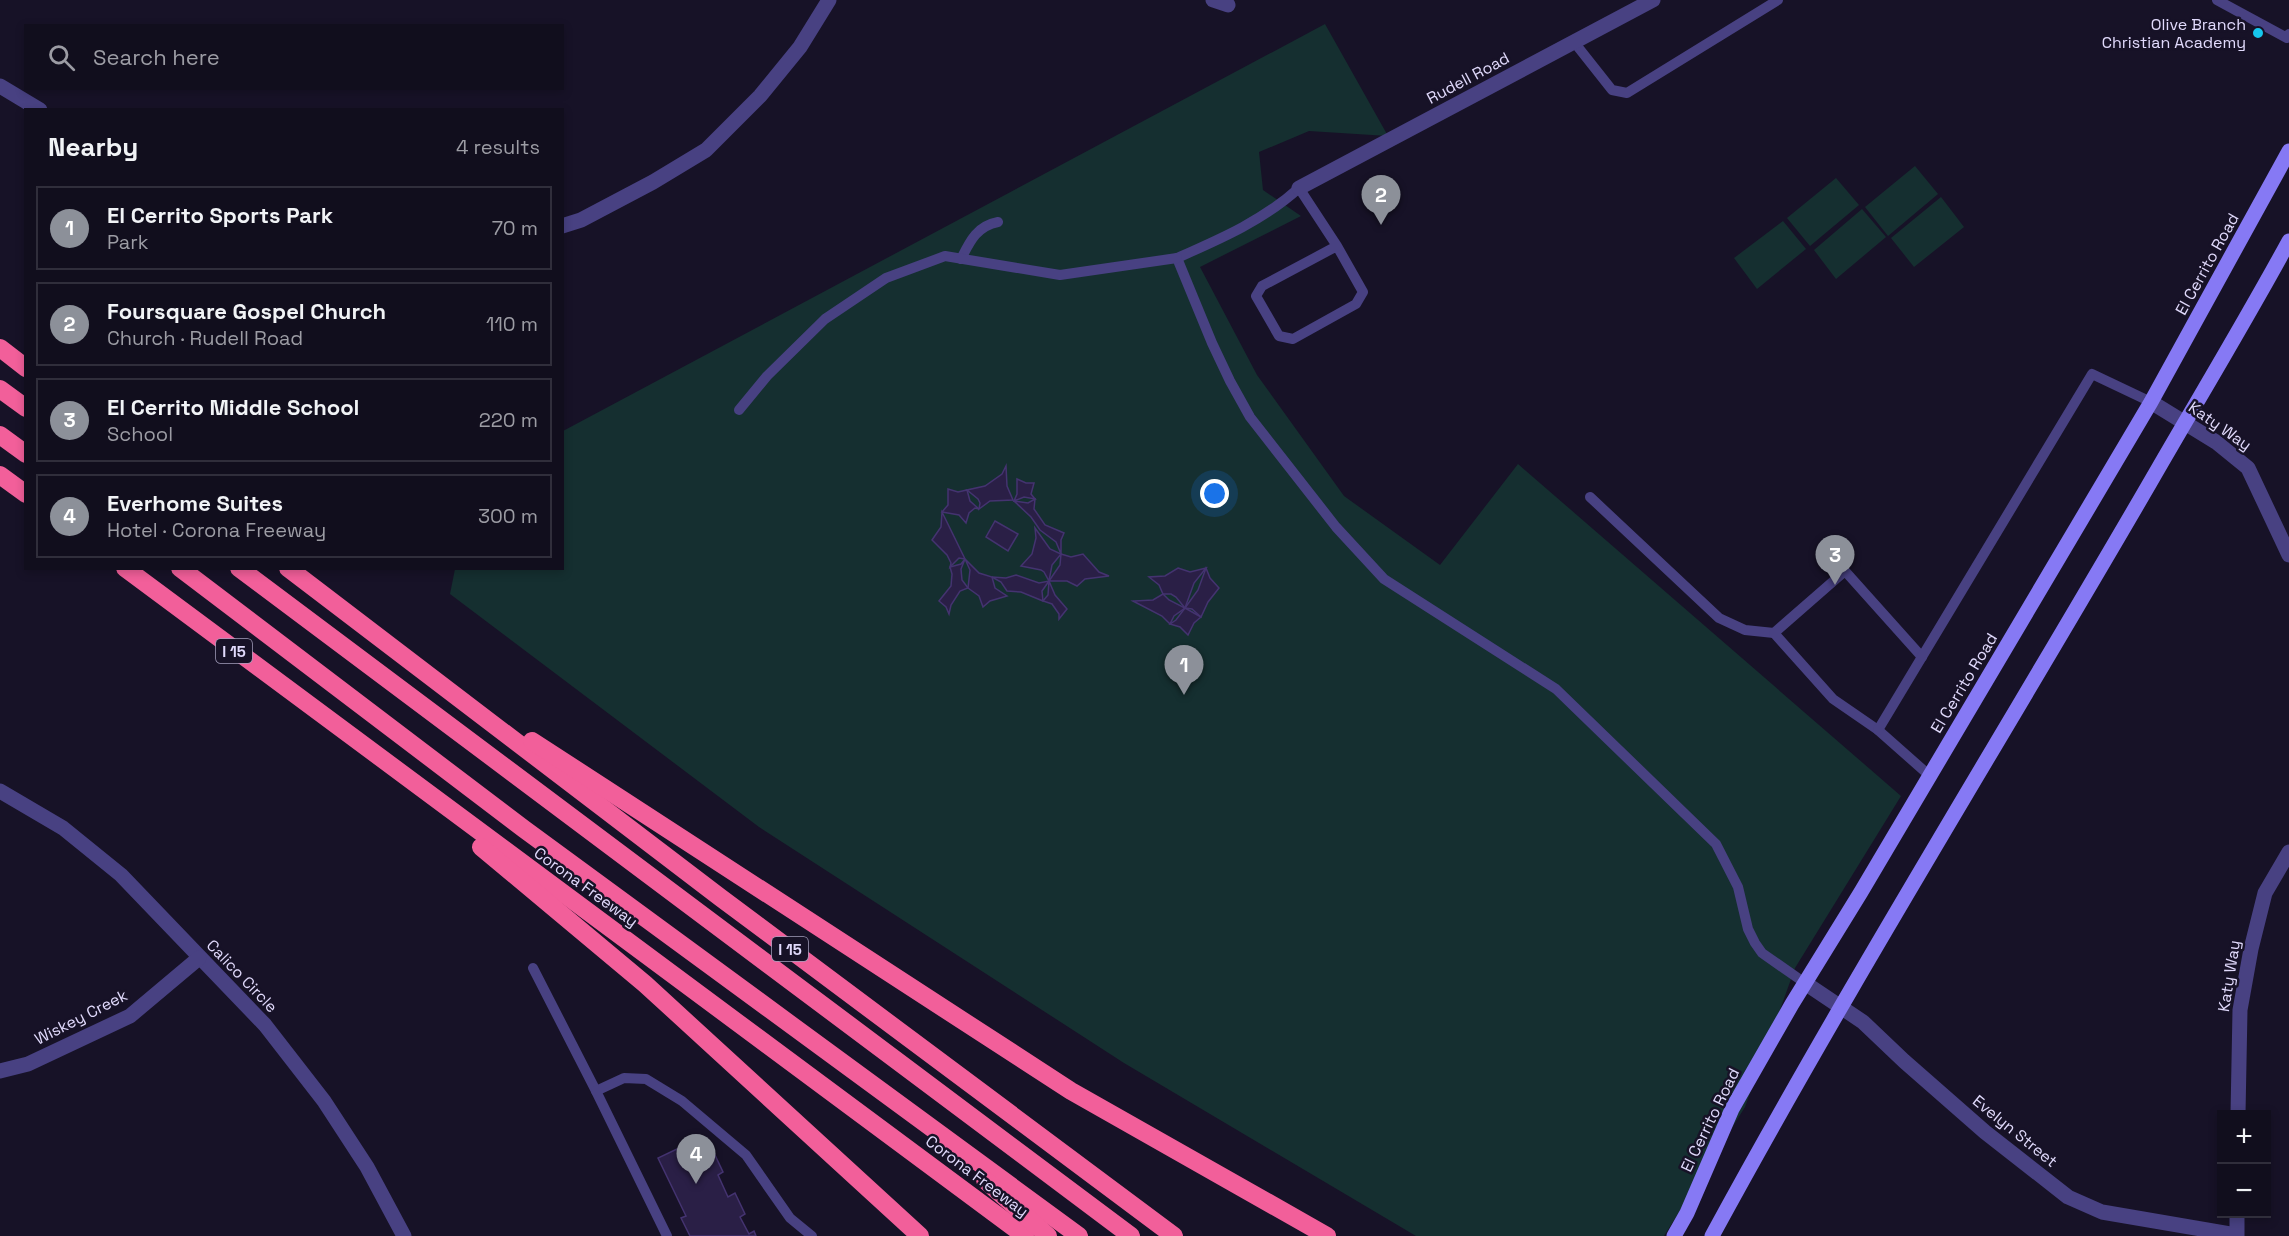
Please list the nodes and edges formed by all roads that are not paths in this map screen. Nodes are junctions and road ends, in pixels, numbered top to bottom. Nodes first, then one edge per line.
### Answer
1 (829, 0) edge
2 (1213, 0) edge
3 (1653, 0) edge
4 (1778, 0) edge
5 (2217, 0) edge
6 (1228, 5) dead end
7 (2289, 34) edge
8 (1574, 42) junction
9 (0, 86) edge
10 (37, 108) edge
11 (2289, 151) edge
12 (1299, 188) junction
13 (998, 222) dead end
14 (564, 225) edge
15 (2289, 241) edge
16 (1337, 246) junction
17 (1177, 258) junction
18 (961, 259) junction
19 (0, 348) edge
20 (24, 366) edge
21 (0, 389) edge
22 (2151, 402) junction
23 (24, 407) edge
24 (739, 410) dead end
25 (2185, 423) junction
26 (0, 435) edge
27 (24, 453) edge
28 (0, 475) edge
29 (24, 493) edge
30 (1590, 498) dead end
31 (2289, 555) edge
32 (128, 570) edge
33 (183, 570) edge
34 (242, 570) edge
35 (291, 570) edge
36 (1774, 633) junction
37 (1923, 657) junction
38 (408, 660) junction
39 (1878, 730) junction
40 (344, 733) junction
41 (1930, 776) junction
42 (0, 791) edge
43 (2289, 852) edge
44 (199, 958) junction
45 (533, 968) dead end
46 (1805, 983) junction
47 (1842, 1006) junction
48 (832, 1056) junction
49 (0, 1071) edge
50 (596, 1091) junction
51 (2238, 1110) edge
52 (2237, 1218) edge
53 (2236, 1235) edge
54 (404, 1236) edge
55 (667, 1236) edge
56 (812, 1236) edge
57 (920, 1236) edge
58 (1025, 1236) edge
59 (1048, 1236) edge
60 (1079, 1236) edge
61 (1131, 1236) edge
62 (1174, 1236) edge
63 (1328, 1236) edge
64 (1674, 1236) edge
65 (1712, 1236) edge

1 - 14 street
2 - 6 street
3 - 8 street, Rudell Road
4 - 8 lane
5 - 7 lane
8 - 12 street, Rudell Road
9 - 10 street
11 - 22 main road, El Cerrito Road
12 - 16 lane
12 - 17 lane
13 - 18 lane
15 - 25 main road
16 - 16 lane
17 - 18 lane
17 - 46 lane
18 - 24 lane
19 - 20 highway
21 - 23 highway
22 - 25 street, Katy Way
22 - 37 lane
22 - 41 main road, El Cerrito Road
25 - 31 street, Katy Way
25 - 47 main road
26 - 27 highway
28 - 29 highway
30 - 36 lane
32 - 40 highway, Corona Freeway / I 15
33 - 48 highway
34 - 61 highway
35 - 38 highway, I 15
36 - 37 lane
36 - 39 lane
37 - 39 lane
38 - 62 highway, I 15
38 - 63 highway
39 - 41 lane
40 - 57 highway
40 - 58 highway, Corona Freeway / I 15
41 - 46 main road, El Cerrito Road
42 - 44 street, Calico Circle
43 - 51 street, Katy Way
44 - 49 street, Wiskey Creek
44 - 54 street, Calico Circle
45 - 50 lane
46 - 47 street, Evelyn Street
46 - 64 main road, El Cerrito Road
47 - 53 street, Evelyn Street
47 - 65 main road
48 - 59 highway
48 - 60 highway
50 - 55 lane
50 - 56 lane
52 - 53 street

